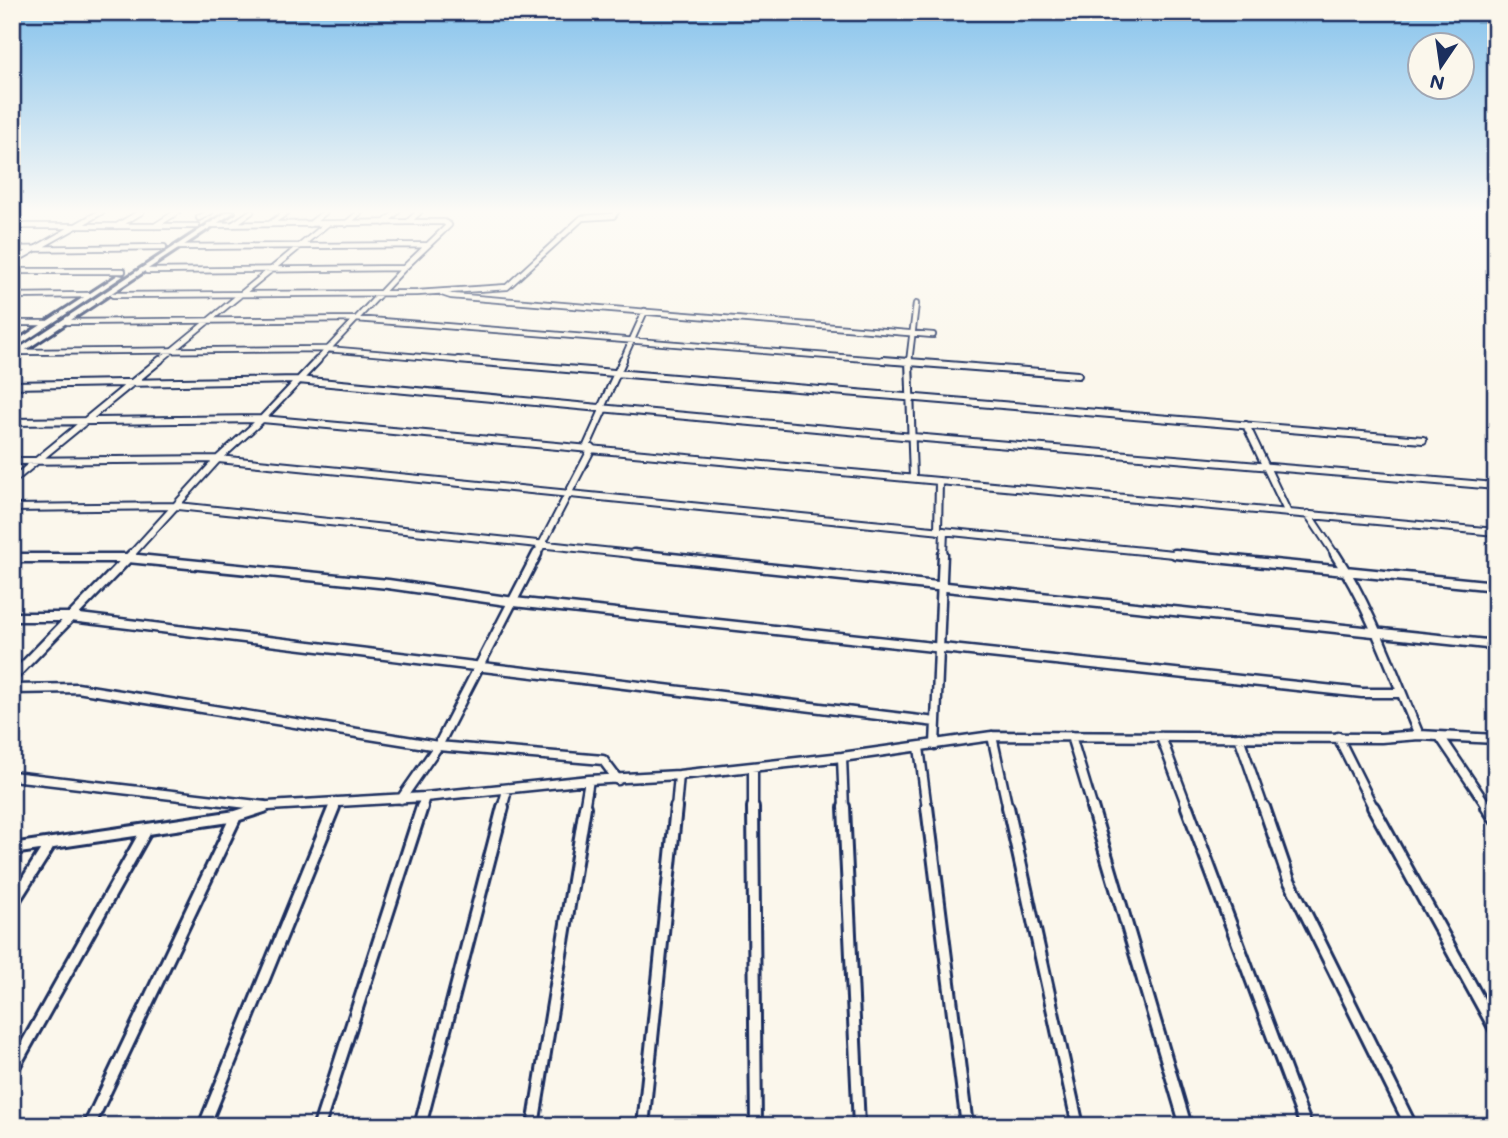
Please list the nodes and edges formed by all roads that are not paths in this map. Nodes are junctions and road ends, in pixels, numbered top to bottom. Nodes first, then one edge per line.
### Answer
1 (137, 265) edge
2 (150, 265) edge
3 (276, 265) edge
4 (407, 265) edge
5 (531, 265) edge
6 (272, 268) junction
7 (404, 268) junction
8 (12, 271) edge
9 (123, 271) dead end
10 (147, 271) dead end
11 (438, 291) junction
12 (382, 292) junction
13 (242, 293) junction
14 (88, 295) dead end
15 (113, 295) dead end
16 (12, 296) edge
17 (916, 304) dead end
18 (645, 311) junction
19 (209, 319) junction
20 (356, 319) junction
21 (12, 323) edge
22 (47, 323) dead end
23 (67, 323) dead end
24 (911, 333) junction
25 (933, 335) dead end
26 (633, 340) junction
27 (12, 348) edge
28 (327, 349) junction
29 (171, 350) junction
30 (20, 352) junction
31 (12, 357) edge
32 (909, 363) junction
33 (616, 373) junction
34 (1078, 375) dead end
35 (298, 380) junction
36 (131, 383) junction
37 (12, 385) edge
38 (911, 397) junction
39 (603, 408) junction
40 (262, 419) junction
41 (85, 421) junction
42 (12, 422) edge
43 (1246, 425) junction
44 (914, 437) junction
45 (1423, 440) dead end
46 (589, 448) junction
47 (218, 458) junction
48 (12, 461) edge
49 (36, 461) junction
50 (1266, 467) junction
51 (913, 478) junction
52 (12, 481) edge
53 (939, 481) junction
54 (1496, 486) edge
55 (571, 493) junction
56 (178, 506) junction
57 (12, 508) edge
58 (1288, 513) junction
59 (1308, 514) junction
60 (941, 531) junction
61 (1496, 532) edge
62 (545, 543) junction
63 (12, 558) edge
64 (128, 558) junction
65 (1346, 571) junction
66 (940, 585) junction
67 (1496, 586) edge
68 (514, 602) junction
69 (12, 617) edge
70 (71, 617) junction
71 (1376, 633) junction
72 (1496, 645) edge
73 (937, 649) junction
74 (479, 668) junction
75 (12, 678) edge
76 (12, 689) edge
77 (1399, 693) junction
78 (936, 722) junction
79 (1419, 735) junction
80 (992, 736) junction
81 (1071, 736) junction
82 (1161, 737) junction
83 (1239, 737) junction
84 (1338, 737) junction
85 (1441, 738) junction
86 (1496, 739) edge
87 (935, 745) junction
88 (438, 746) junction
89 (919, 747) junction
90 (842, 757) junction
91 (753, 767) junction
92 (679, 775) junction
93 (12, 776) edge
94 (589, 780) junction
95 (618, 780) junction
96 (507, 790) junction
97 (425, 797) junction
98 (401, 799) junction
99 (336, 802) junction
100 (268, 806) junction
101 (236, 816) junction
102 (1496, 820) edge
103 (147, 829) junction
104 (50, 844) junction
105 (12, 849) edge
106 (12, 904) edge
107 (1496, 1031) edge
108 (12, 1070) edge
109 (89, 1126) edge
110 (204, 1126) edge
111 (319, 1126) edge
112 (420, 1126) edge
113 (533, 1126) edge
114 (643, 1126) edge
115 (756, 1126) edge
116 (859, 1126) edge
117 (967, 1126) edge
118 (1078, 1126) edge
119 (1186, 1126) edge
120 (1306, 1126) edge
121 (1411, 1126) edge

1 - 27 main road
2 - 30 main road
3 - 6 street
4 - 7 street
5 - 11 street
6 - 7 street
6 - 10 street
6 - 13 street
7 - 12 street
8 - 9 street
11 - 12 street
11 - 18 street
12 - 13 street
12 - 20 street
13 - 15 street
13 - 19 street
14 - 16 street
17 - 24 street
18 - 24 street
18 - 26 street
19 - 20 street
19 - 23 street
19 - 29 street
20 - 26 street
20 - 28 street
21 - 22 street
24 - 25 street
24 - 32 street
26 - 32 street
26 - 33 street
28 - 29 street
28 - 33 street
28 - 35 street
29 - 30 street
29 - 36 street
30 - 31 main road
32 - 34 street
32 - 38 street
33 - 38 street
33 - 39 street
35 - 36 street
35 - 39 street
35 - 40 street
36 - 37 street
36 - 41 street
38 - 43 street
38 - 44 street
39 - 44 street
39 - 46 street
40 - 41 street
40 - 46 street
40 - 47 street
41 - 42 street
41 - 49 street
43 - 45 street
43 - 50 street
44 - 50 street
44 - 51 street
46 - 51 street
46 - 55 street
47 - 49 street
47 - 55 street
47 - 56 street
48 - 49 street
49 - 52 street
50 - 54 street
50 - 58 street
51 - 53 street
53 - 58 street
53 - 60 street
55 - 60 street
55 - 62 street
56 - 57 street
56 - 62 street
56 - 64 street
58 - 59 street
59 - 61 street
59 - 65 street
60 - 65 street
60 - 66 street
62 - 66 street
62 - 68 street
63 - 64 street
64 - 68 street
64 - 70 street
65 - 67 street
65 - 71 street
66 - 71 street
66 - 73 street
68 - 73 street
68 - 74 street
69 - 70 street
70 - 74 street
70 - 75 street
71 - 72 street
71 - 77 street
73 - 77 street
73 - 78 street
74 - 78 street
74 - 88 street
76 - 88 street
77 - 79 street
78 - 87 street
79 - 84 street
79 - 85 street
80 - 81 street
80 - 87 street
80 - 118 street
81 - 82 street
81 - 119 street
82 - 83 street
82 - 120 street
83 - 84 street
83 - 121 street
84 - 107 street
85 - 86 street
85 - 102 street
87 - 89 street
88 - 95 street
88 - 98 street
89 - 90 street
89 - 117 street
90 - 91 street
90 - 116 street
91 - 92 street
91 - 115 street
92 - 95 street
92 - 114 street
93 - 100 street
94 - 95 street
94 - 96 street
94 - 113 street
96 - 97 street
96 - 112 street
97 - 98 street
97 - 111 street
98 - 99 street
99 - 100 street
99 - 110 street
100 - 101 street
101 - 103 street
101 - 109 street
103 - 104 street
103 - 108 street
104 - 105 street
104 - 106 street

